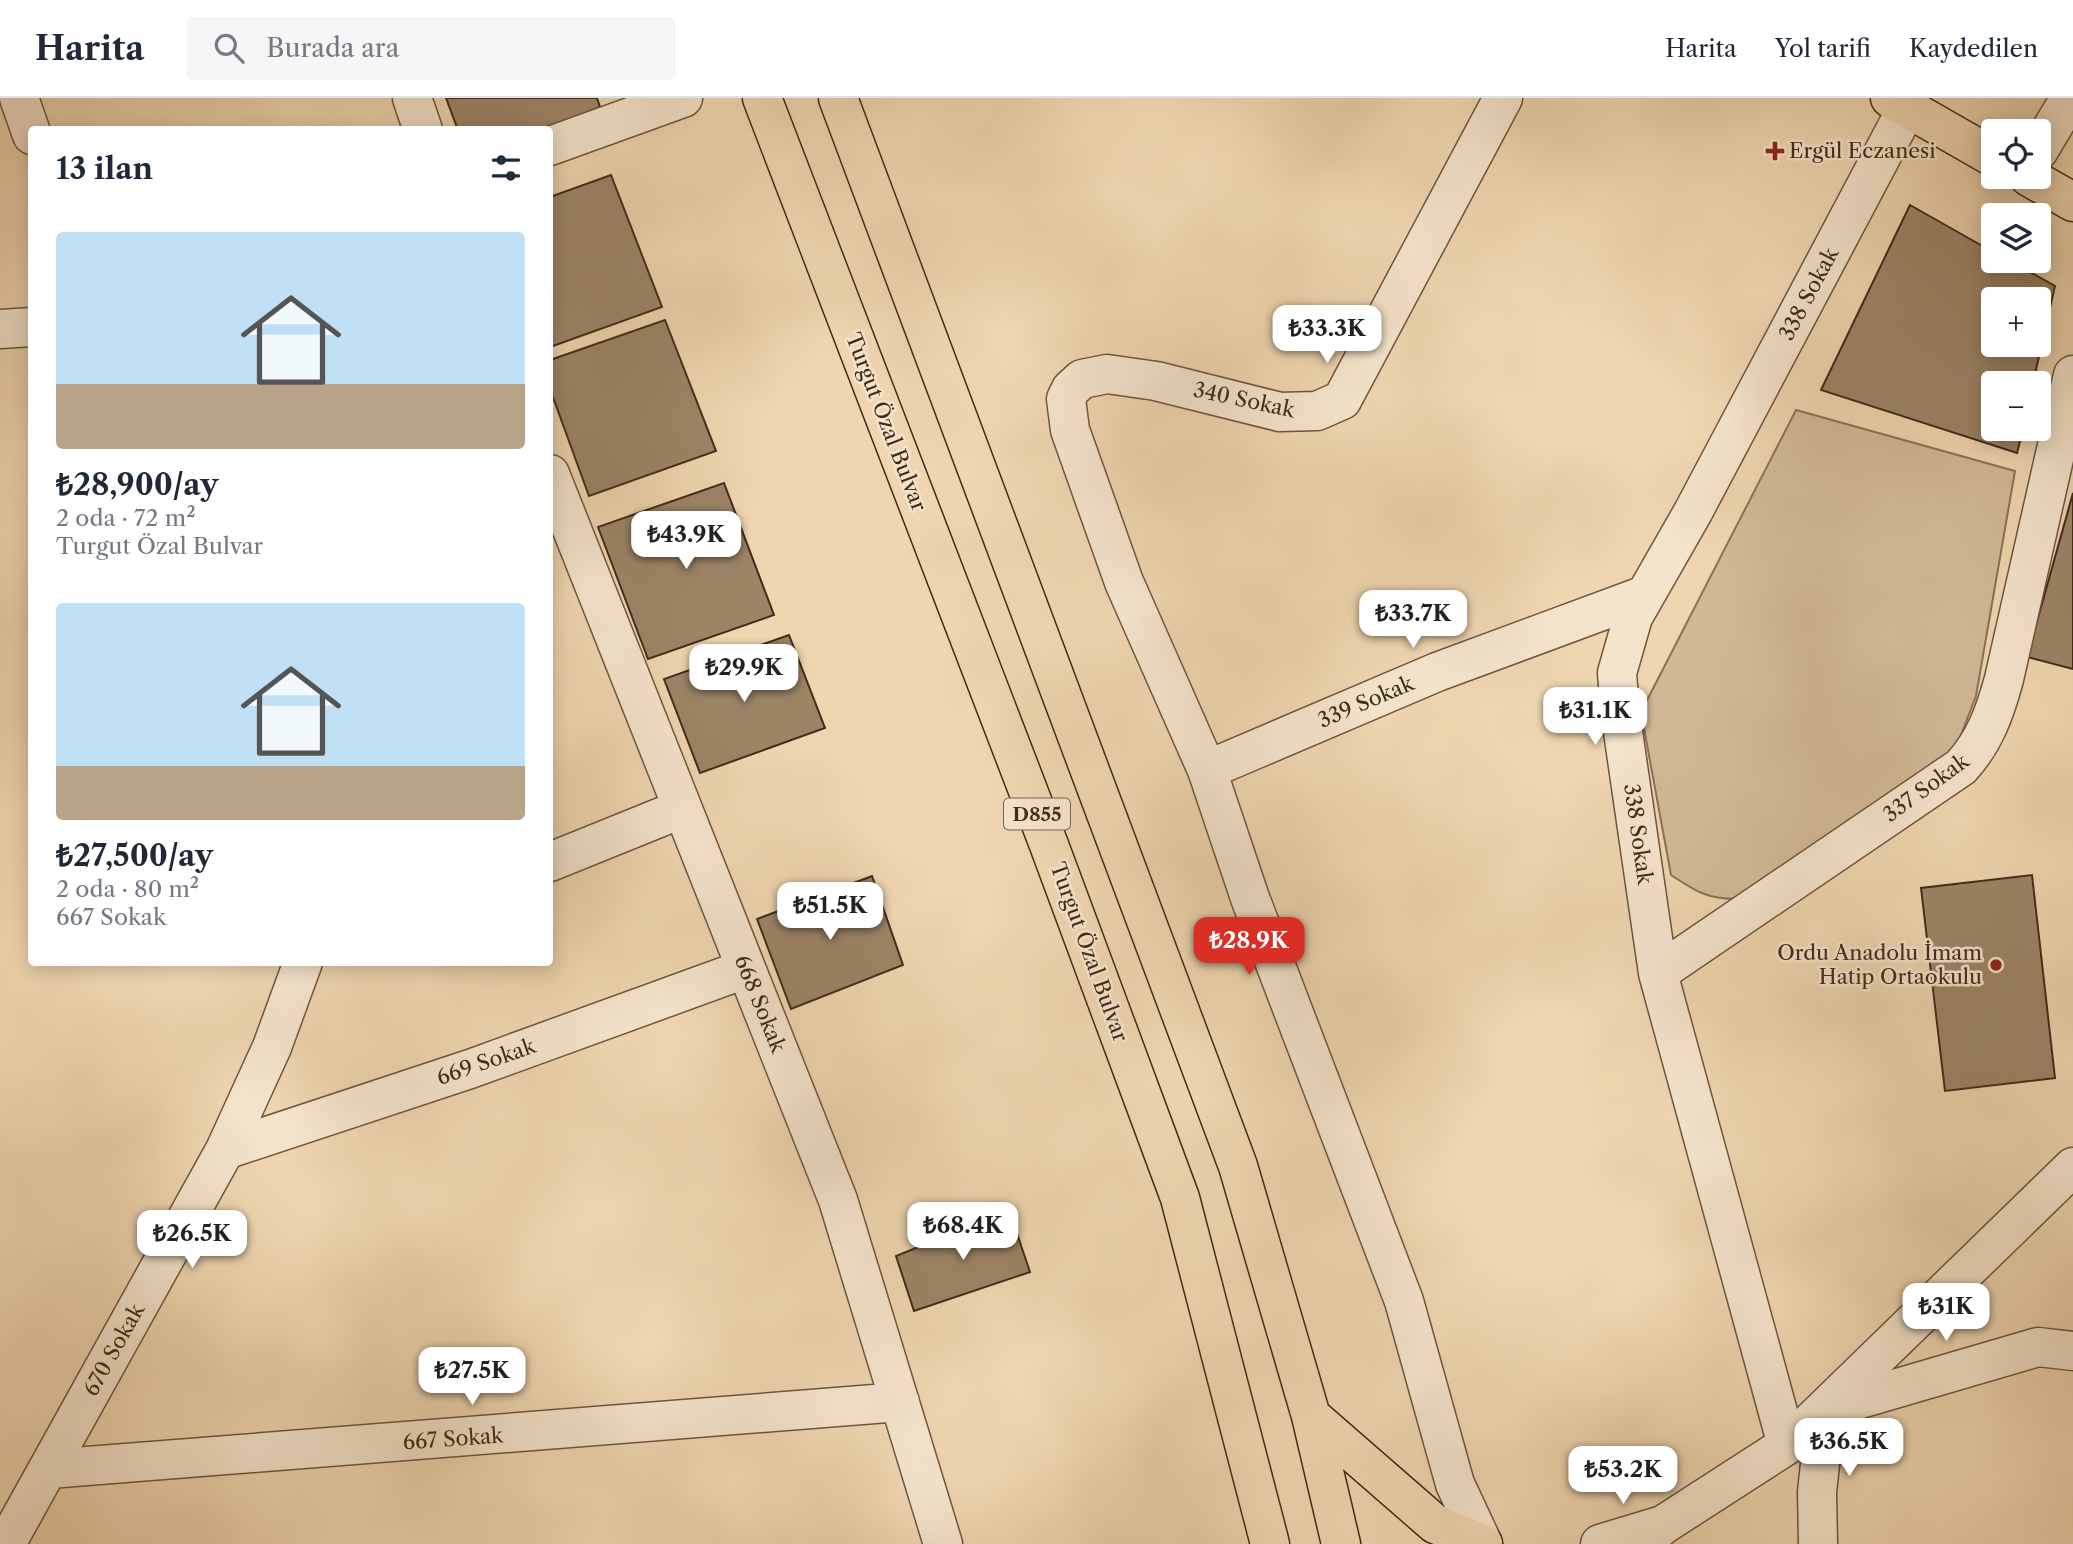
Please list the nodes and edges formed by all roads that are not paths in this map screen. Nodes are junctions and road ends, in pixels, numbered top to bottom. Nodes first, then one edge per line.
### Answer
1 (19, 98) edge
2 (412, 98) edge
3 (683, 98) edge
4 (762, 98) edge
5 (838, 98) edge
6 (1503, 98) edge
7 (2070, 98) edge
8 (1898, 103) edge
9 (29, 126) edge
10 (422, 126) edge
11 (2051, 130) edge
12 (553, 145) edge
13 (1981, 150) edge
14 (2050, 189) edge
15 (2073, 202) edge
16 (28, 327) edge
17 (0, 329) edge
18 (2073, 375) edge
19 (553, 482) edge
20 (1645, 594) junction
21 (1207, 769) junction
22 (681, 809) junction
23 (553, 861) edge
24 (302, 966) edge
25 (745, 969) junction
26 (1658, 973) junction
27 (225, 1150) junction
28 (2073, 1167) edge
29 (2073, 1351) edge
30 (900, 1402) junction
31 (1826, 1409) junction
32 (1311, 1416) junction
33 (1787, 1445) junction
34 (49, 1469) junction
35 (1652, 1534) edge
36 (6, 1544) edge
37 (943, 1544) edge
38 (1270, 1544) edge
39 (1341, 1544) edge
40 (1483, 1544) edge
41 (1600, 1544) edge
42 (1818, 1544) edge

1 - 9 street
2 - 10 street
3 - 12 street
4 - 38 main road, Turgut Özal Bulvar / D855
5 - 32 main road, D855
6 - 21 street, 340 Sokak
7 - 11 street
8 - 13 main road
8 - 20 street, 338 Sokak
14 - 15 main road
16 - 17 street
18 - 26 street, 337 Sokak
19 - 22 street, 668 Sokak
20 - 21 street, 339 Sokak
20 - 26 street, 338 Sokak
21 - 40 street
22 - 23 street
22 - 25 street, 668 Sokak
24 - 27 street, 670 Sokak
25 - 27 street, 669 Sokak
25 - 30 street, 668 Sokak
26 - 33 street, 338 Sokak
27 - 34 street, 670 Sokak
28 - 31 street
29 - 31 street
30 - 34 street, 667 Sokak
30 - 37 street, 668 Sokak
31 - 33 street
31 - 42 street
32 - 39 main road, D855
32 - 40 main road
33 - 35 street
34 - 36 street, 670 Sokak
35 - 41 street

